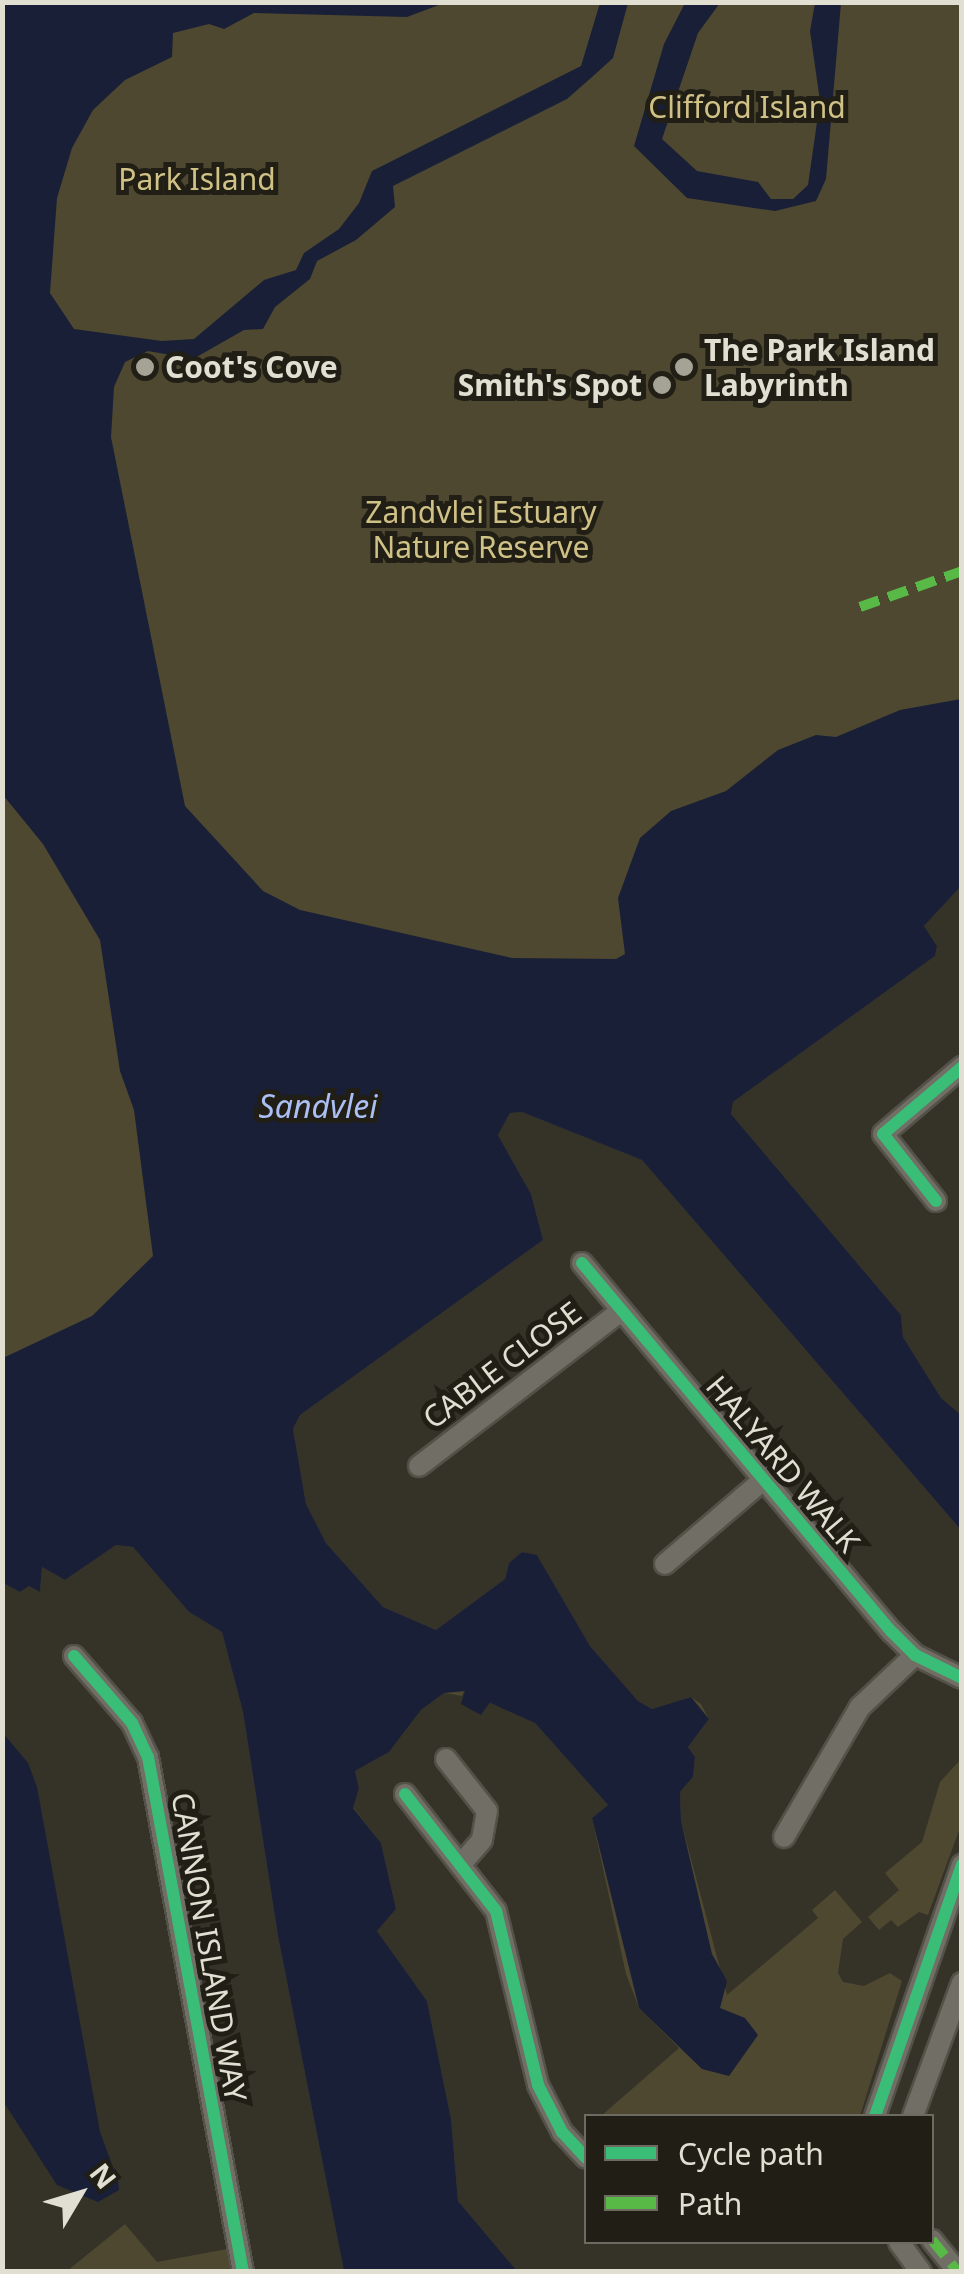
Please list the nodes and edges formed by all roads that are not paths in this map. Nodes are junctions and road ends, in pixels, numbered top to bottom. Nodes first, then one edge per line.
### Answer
1 (962, 1068) edge
2 (936, 1201) dead end
3 (582, 1264) dead end
4 (621, 1311) junction
5 (419, 1466) dead end
6 (763, 1480) junction
7 (665, 1564) dead end
8 (915, 1655) junction
9 (74, 1656) dead end
10 (962, 1678) edge
11 (446, 1759) dead end
12 (405, 1794) dead end
13 (784, 1836) dead end
14 (460, 1865) junction
15 (962, 1865) edge
16 (962, 1983) edge
17 (876, 2114) edge
18 (915, 2114) edge
19 (584, 2155) edge
20 (934, 2242) edge
21 (901, 2244) edge
22 (953, 2266) edge
23 (243, 2272) edge
24 (922, 2272) edge

1 - 2 street
3 - 4 street, HALYARD WALK
4 - 5 street, CABLE CLOSE
4 - 6 street, HALYARD WALK
6 - 7 street
6 - 8 street, HALYARD WALK
8 - 10 street, HALYARD WALK
8 - 13 street
9 - 23 street, CANNON ISLAND WAY
11 - 14 street
12 - 14 street
14 - 19 street
15 - 17 street
16 - 18 street
20 - 22 street
21 - 24 street

